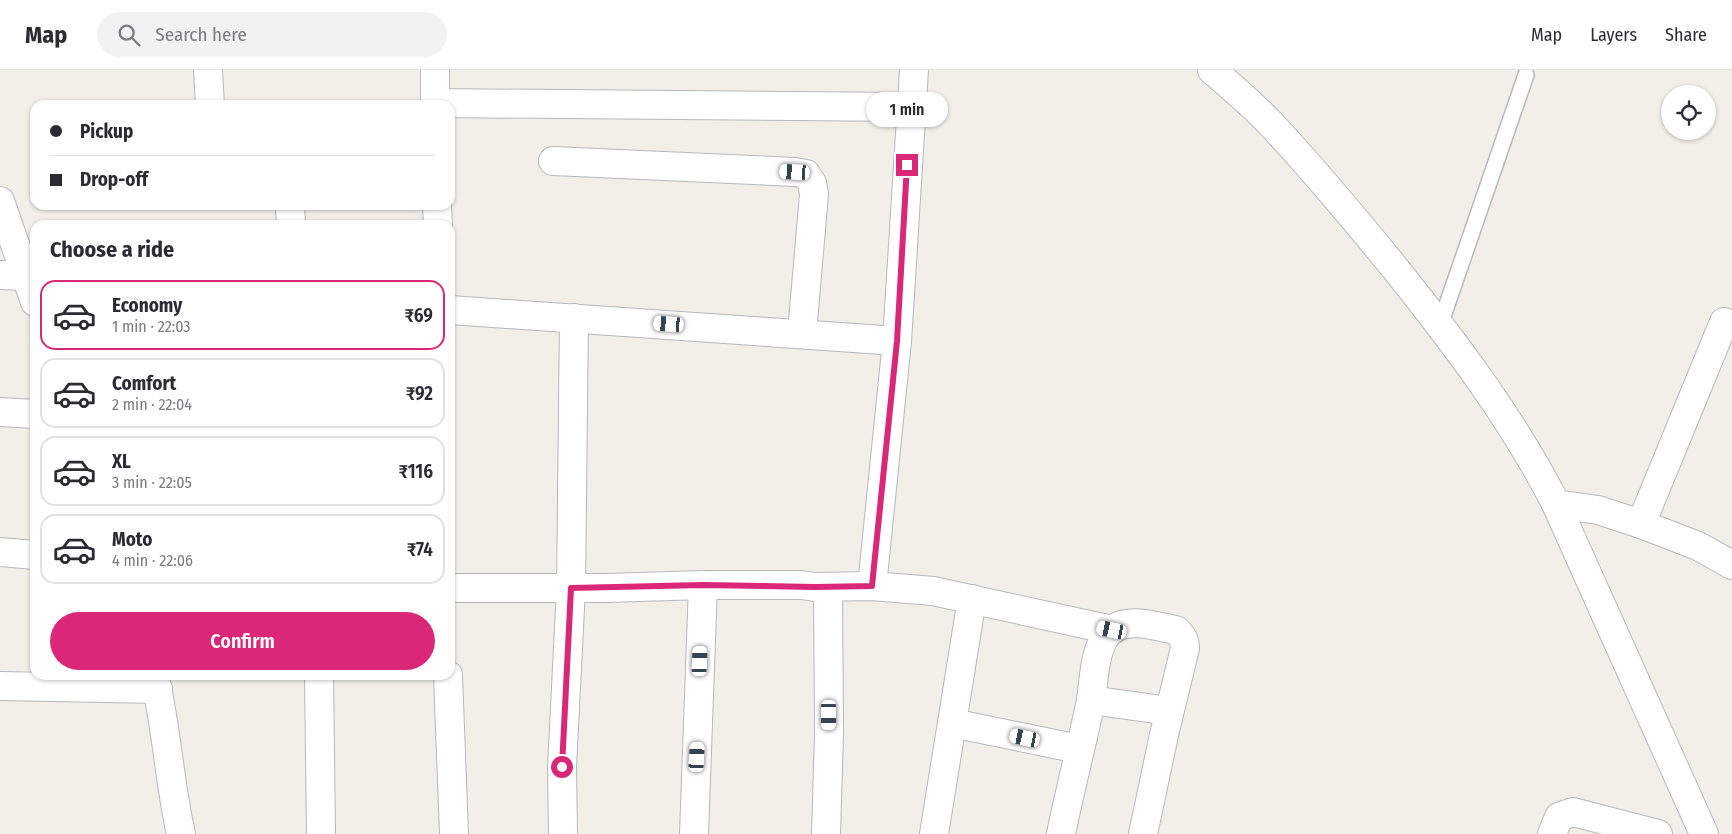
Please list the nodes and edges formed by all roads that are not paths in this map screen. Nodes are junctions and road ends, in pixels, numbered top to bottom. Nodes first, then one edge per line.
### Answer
1 (208, 70) edge
2 (435, 70) edge
3 (914, 70) edge
4 (1212, 70) edge
5 (1526, 75) dead end
6 (210, 100) edge
7 (435, 100) edge
8 (455, 104) edge
9 (910, 107) junction
10 (553, 161) dead end
11 (0, 201) edge
12 (0, 275) edge
13 (30, 286) edge
14 (30, 293) edge
15 (455, 310) edge
16 (574, 318) junction
17 (1724, 322) dead end
18 (1440, 325) junction
19 (802, 333) junction
20 (897, 341) junction
21 (0, 412) edge
22 (30, 414) edge
23 (1556, 504) junction
24 (1641, 524) junction
25 (0, 552) edge
26 (30, 554) edge
27 (1732, 565) edge
28 (703, 585) junction
29 (872, 586) junction
30 (828, 587) junction
31 (455, 588) edge
32 (571, 588) junction
33 (972, 599) junction
34 (1112, 630) junction
35 (319, 680) edge
36 (448, 680) edge
37 (156, 682) edge
38 (0, 686) edge
39 (1091, 700) junction
40 (1169, 711) junction
41 (952, 723) junction
42 (1079, 749) junction
43 (1696, 827) edge
44 (181, 834) edge
45 (321, 834) edge
46 (454, 834) edge
47 (563, 834) edge
48 (694, 834) edge
49 (826, 834) edge
50 (934, 834) edge
51 (1061, 834) edge
52 (1143, 834) edge
53 (1552, 834) edge
54 (1658, 834) edge

1 - 6 street
2 - 7 street
3 - 9 street
4 - 18 street
5 - 18 lane
8 - 9 street
9 - 20 street
10 - 19 street
11 - 13 street
12 - 14 street
15 - 16 street
16 - 19 street
16 - 32 street
17 - 24 street
18 - 23 street
19 - 20 street
20 - 29 street
21 - 22 street
23 - 24 street
23 - 43 street
24 - 27 street
25 - 26 street
28 - 30 street
28 - 32 street
28 - 48 street
29 - 30 street
29 - 33 street
30 - 49 street
31 - 32 street
32 - 47 street
33 - 34 street
33 - 41 street
34 - 39 street
34 - 40 street
35 - 45 street
36 - 46 street
37 - 38 street
37 - 44 street
39 - 40 street
39 - 42 street
40 - 52 street
41 - 42 street
41 - 50 street
42 - 51 street
53 - 54 street

